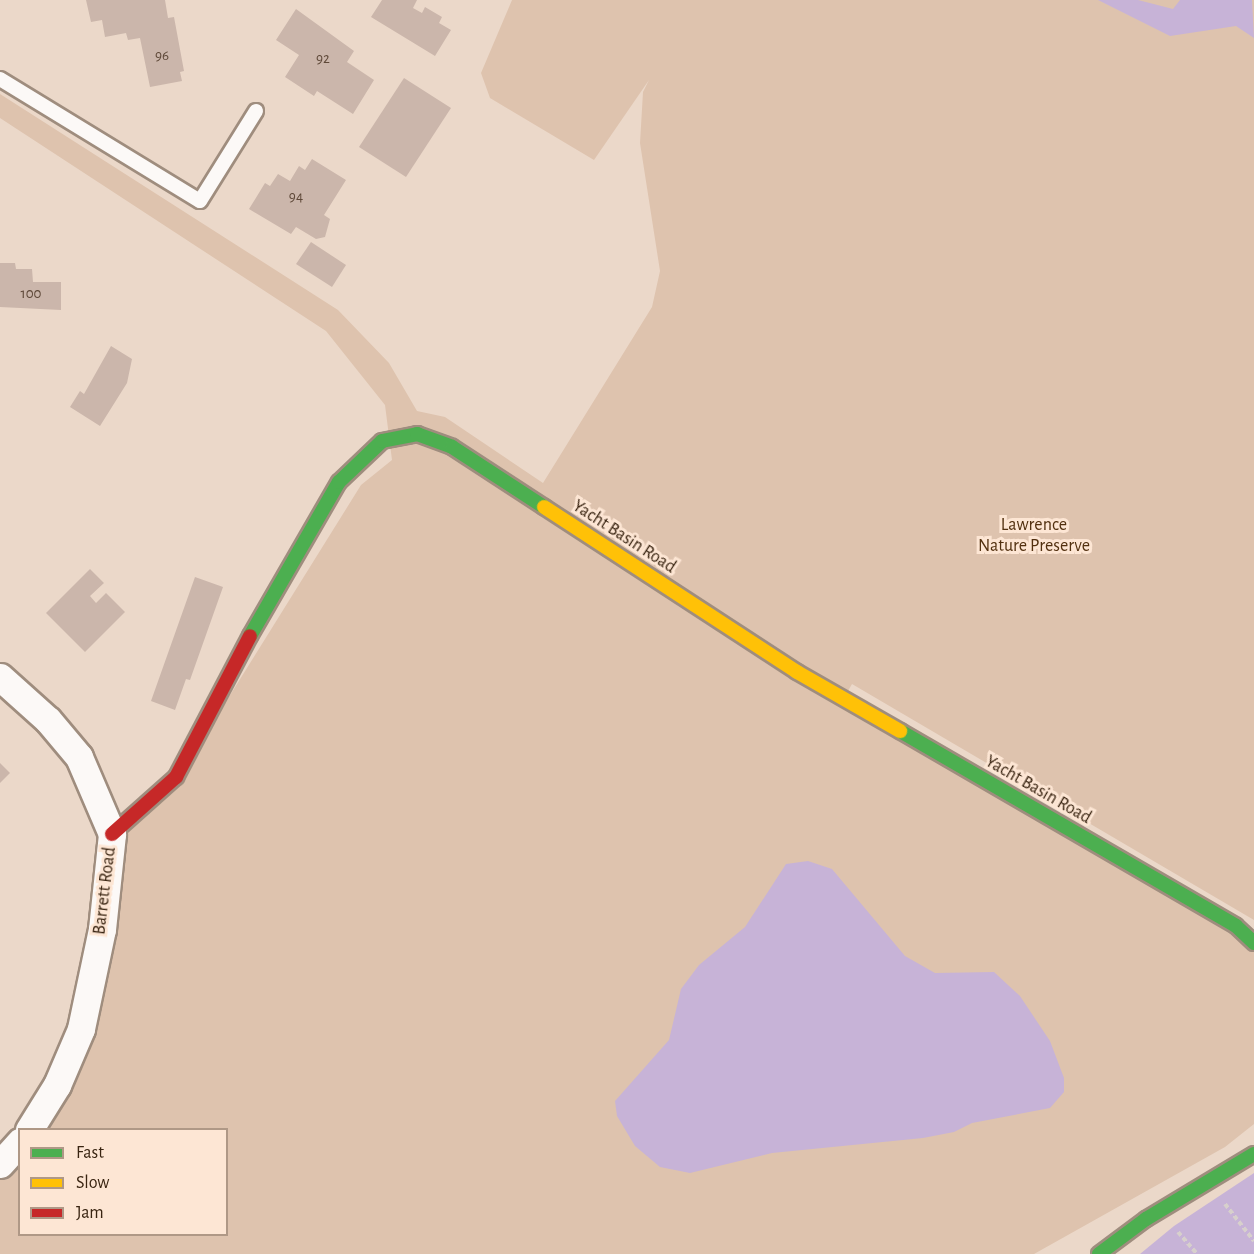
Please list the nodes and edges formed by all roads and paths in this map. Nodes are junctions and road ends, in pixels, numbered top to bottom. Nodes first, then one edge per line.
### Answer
1 (0, 79) edge
2 (256, 111) dead end
3 (0, 677) edge
4 (112, 834) junction
5 (1254, 942) edge
6 (30, 1128) edge
7 (18, 1144) edge
8 (1254, 1154) edge
9 (0, 1164) edge
10 (1219, 1196) dead end
11 (1174, 1226) dead end
12 (1254, 1241) edge
13 (1100, 1254) edge
14 (1197, 1254) edge

1 - 2 lane
3 - 4 street, Barrett Road
4 - 5 street, Yacht Basin Road
4 - 6 street, Barrett Road
7 - 9 street
8 - 13 street
10 - 12 path
11 - 14 path

